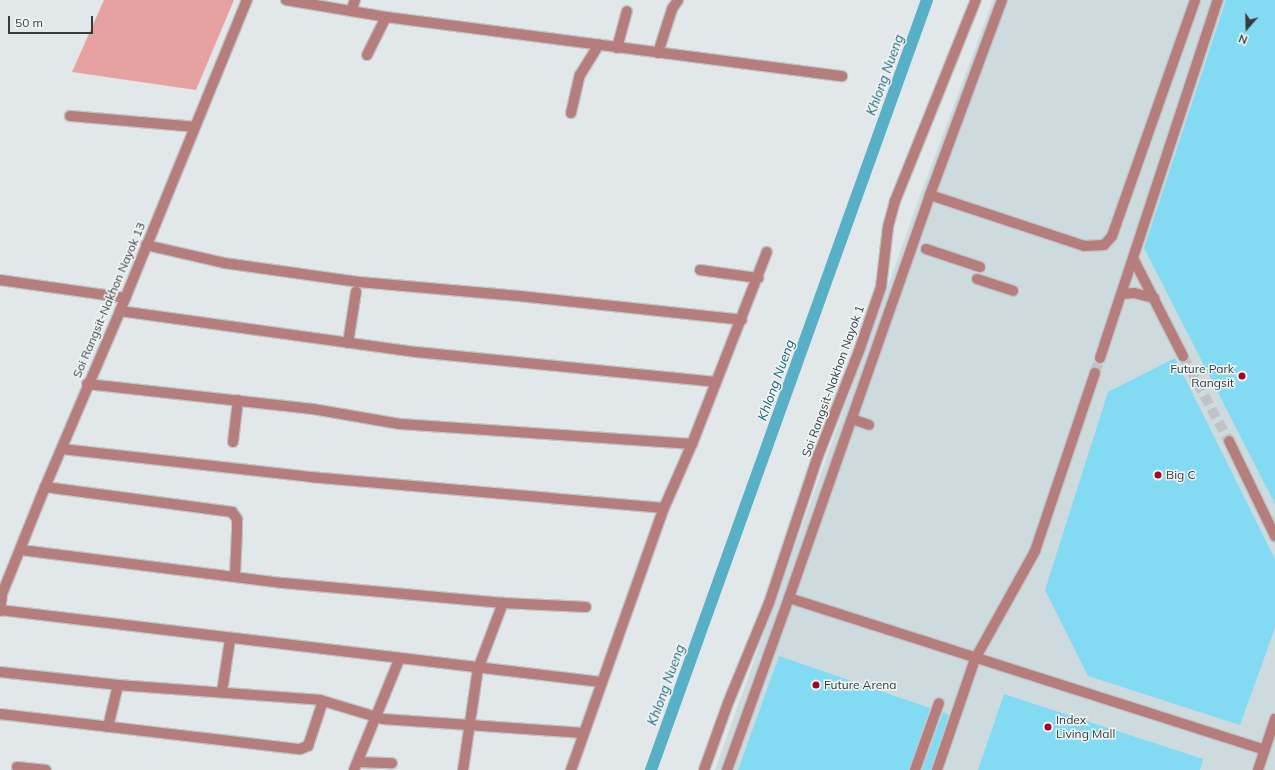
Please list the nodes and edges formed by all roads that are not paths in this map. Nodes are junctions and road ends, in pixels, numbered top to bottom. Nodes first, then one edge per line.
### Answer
1 (247, 0) edge
2 (286, 0) edge
3 (355, 0) edge
4 (678, 0) edge
5 (976, 0) edge
6 (1002, 0) edge
7 (1195, 0) edge
8 (1218, 0) edge
9 (351, 11) junction
10 (627, 11) dead end
11 (386, 17) junction
12 (598, 45) junction
13 (617, 48) junction
14 (658, 53) junction
15 (367, 55) dead end
16 (842, 76) dead end
17 (571, 113) dead end
18 (70, 116) dead end
19 (195, 127) junction
20 (930, 195) junction
21 (146, 245) junction
22 (926, 250) dead end
23 (767, 252) dead end
24 (1134, 260) junction
25 (980, 267) dead end
26 (700, 270) dead end
27 (758, 278) junction
28 (977, 279) dead end
29 (0, 280) edge
30 (1013, 291) dead end
31 (356, 292) dead end
32 (1122, 294) junction
33 (126, 298) junction
34 (1154, 298) junction
35 (120, 312) junction
36 (742, 320) junction
37 (348, 343) junction
38 (1183, 356) tunnel mouth
39 (1100, 358) tunnel mouth
40 (1095, 373) tunnel mouth
41 (716, 382) junction
42 (87, 384) junction
43 (238, 400) junction
44 (852, 419) junction
45 (869, 426) dead end
46 (1229, 441) tunnel mouth
47 (233, 442) dead end
48 (692, 444) junction
49 (62, 449) junction
50 (45, 486) junction
51 (664, 508) junction
52 (1275, 536) edge
53 (21, 550) junction
54 (235, 576) junction
55 (789, 598) junction
56 (503, 602) junction
57 (586, 607) dead end
58 (0, 611) edge
59 (230, 640) junction
60 (975, 659) junction
61 (399, 660) junction
62 (478, 669) junction
63 (0, 672) edge
64 (602, 682) junction
65 (118, 685) junction
66 (222, 692) junction
67 (323, 701) junction
68 (939, 703) dead end
69 (0, 714) edge
70 (374, 717) junction
71 (1274, 722) edge
72 (468, 726) junction
73 (108, 727) junction
74 (584, 733) junction
75 (1268, 747) edge
76 (392, 763) dead end
77 (356, 766) edge
78 (17, 767) dead end
79 (46, 770) edge
80 (463, 770) edge
81 (571, 770) edge
82 (704, 770) edge
83 (727, 770) edge
84 (916, 770) edge
85 (937, 770) edge
86 (1258, 770) edge

1 - 19 street, Soi Rangsit-Nakhon Nayok 13
2 - 9 street
3 - 9 street
4 - 14 street
5 - 82 street, Soi Rangsit-Nakhon Nayok 1
6 - 20 street
7 - 20 street
8 - 24 street
9 - 11 street
10 - 13 street
11 - 12 street
11 - 15 street
12 - 13 street
12 - 17 street
13 - 14 street
14 - 16 street
18 - 19 street
19 - 21 street, Soi Rangsit-Nakhon Nayok 13
20 - 44 street
21 - 33 street, Soi Rangsit-Nakhon Nayok 13
21 - 36 street
22 - 25 street
23 - 27 street
24 - 32 street
24 - 34 street
26 - 27 street
27 - 36 street
28 - 30 street
29 - 33 street
31 - 37 street
32 - 34 street
32 - 39 street
33 - 35 street, Soi Rangsit-Nakhon Nayok 13
34 - 38 street
35 - 37 street
35 - 42 street, Soi Rangsit-Nakhon Nayok 13
36 - 41 street
37 - 41 street
40 - 60 street
41 - 48 street
42 - 43 street
42 - 49 street, Soi Rangsit-Nakhon Nayok 13
43 - 47 street
43 - 48 street
44 - 45 street
44 - 55 street
46 - 52 street
48 - 51 street
49 - 50 street, Soi Rangsit-Nakhon Nayok 13
49 - 51 street
50 - 53 street, Soi Rangsit-Nakhon Nayok 13
50 - 54 street
51 - 64 street
53 - 54 street
53 - 58 street, Soi Rangsit-Nakhon Nayok 13
54 - 56 street
55 - 60 street
55 - 83 street
56 - 57 street
56 - 62 street
58 - 59 street
59 - 61 street
59 - 66 street
60 - 75 street
60 - 85 street
61 - 62 street
61 - 70 street
62 - 64 street
62 - 72 street
63 - 65 street
64 - 74 street
65 - 66 street
65 - 73 street
66 - 67 street
67 - 70 street
67 - 73 street
68 - 84 street
69 - 73 street
70 - 72 street
70 - 77 street
71 - 75 street
72 - 74 street
72 - 80 street
74 - 81 street
75 - 86 street
76 - 77 street
78 - 79 street

